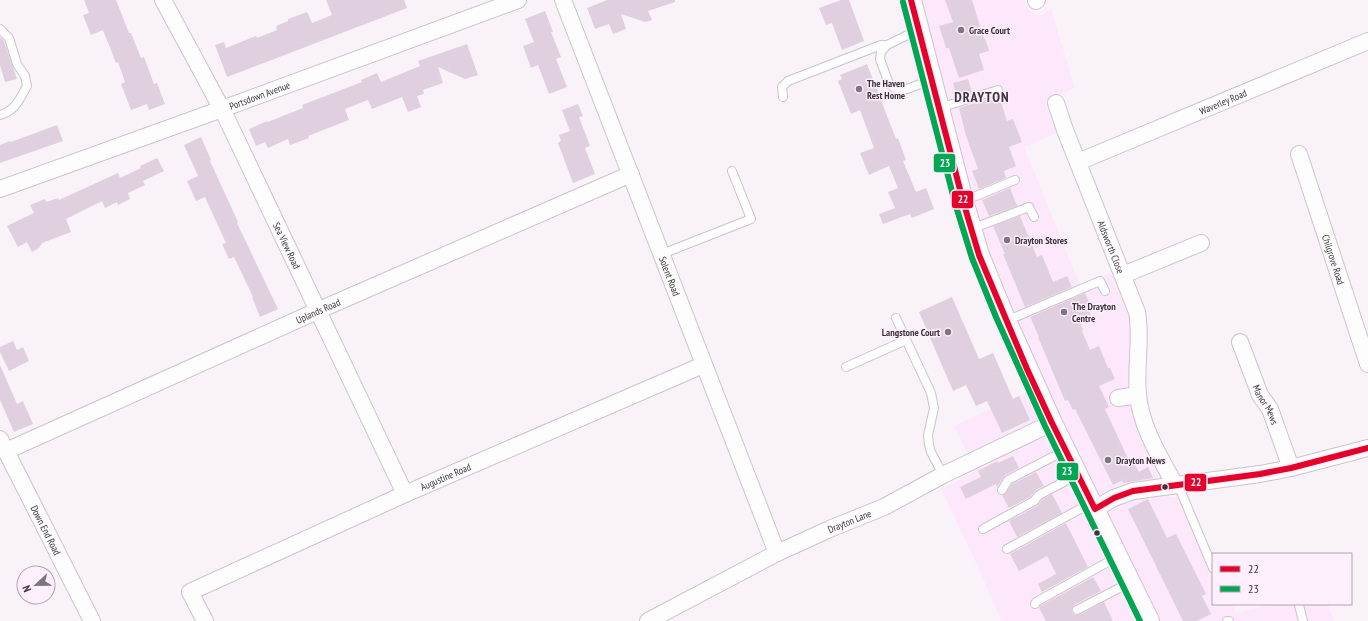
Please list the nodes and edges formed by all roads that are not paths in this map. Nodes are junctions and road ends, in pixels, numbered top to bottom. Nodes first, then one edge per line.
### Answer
1 (163, 0) edge
2 (518, 0) edge
3 (563, 0) edge
4 (911, 0) edge
5 (0, 29) edge
6 (918, 30) junction
7 (1368, 41) edge
8 (887, 45) junction
9 (931, 80) junction
10 (998, 90) dead end
11 (783, 97) dead end
12 (1056, 103) dead end
13 (222, 109) junction
14 (938, 109) junction
15 (0, 115) edge
16 (1299, 154) dead end
17 (1078, 162) junction
18 (732, 171) dead end
19 (631, 174) junction
20 (1015, 180) dead end
21 (0, 189) edge
22 (963, 201) junction
23 (1034, 217) dead end
24 (971, 229) junction
25 (1201, 243) dead end
26 (662, 254) junction
27 (1123, 275) junction
28 (1105, 291) dead end
29 (317, 311) junction
30 (896, 318) dead end
31 (1006, 321) junction
32 (906, 340) junction
33 (1240, 342) dead end
34 (1368, 364) edge
35 (703, 365) junction
36 (846, 367) dead end
37 (1138, 395) junction
38 (1118, 398) dead end
39 (1052, 423) junction
40 (3, 445) edge
41 (1368, 448) edge
42 (1066, 450) junction
43 (1291, 468) junction
44 (1078, 474) junction
45 (943, 475) junction
46 (1176, 485) junction
47 (1002, 490) dead end
48 (405, 494) junction
49 (1094, 506) junction
50 (983, 529) dead end
51 (1007, 549) dead end
52 (777, 553) junction
53 (1118, 557) junction
54 (1212, 566) edge
55 (1131, 582) junction
56 (1035, 604) dead end
57 (1299, 605) edge
58 (1077, 610) dead end
59 (92, 621) edge
60 (205, 621) edge
61 (648, 621) edge
62 (1149, 621) edge
63 (1303, 621) edge

1 - 13 street, Sea View Road
2 - 13 street, Portsdown Avenue
3 - 19 street, Solent Road
4 - 6 street
5 - 15 lane
6 - 8 lane
6 - 9 street
7 - 17 street, Waverley Road
8 - 9 lane
8 - 11 lane
9 - 14 street
10 - 14 lane
12 - 17 street, Aldsworth Close
13 - 21 street, Portsdown Avenue
13 - 29 street, Sea View Road
14 - 22 street
16 - 34 street, Chilgrove Road
17 - 27 street, Aldsworth Close
18 - 26 lane
19 - 26 street, Solent Road
19 - 29 street, Uplands Road
20 - 22 lane
22 - 24 street
23 - 24 lane
24 - 31 street
25 - 27 street
26 - 35 street, Solent Road
27 - 37 street, Aldsworth Close
28 - 31 lane
29 - 40 street, Uplands Road
29 - 48 street, Sea View Road
30 - 32 lane
31 - 39 street
32 - 36 lane
32 - 45 lane
33 - 43 street, Manor Mews
35 - 48 street, Augustine Road
35 - 52 street, Solent Road
37 - 38 street
37 - 46 street, Aldsworth Close
39 - 42 street
39 - 45 street, Drayton Lane
40 - 59 street, Down End Road
41 - 43 street
42 - 44 street
42 - 47 lane
43 - 46 street
44 - 49 street
44 - 50 lane
45 - 52 street, Drayton Lane
46 - 49 street
46 - 54 lane
48 - 60 street, Augustine Road
49 - 51 lane
49 - 53 street
52 - 61 street, Drayton Lane
53 - 55 street
53 - 56 lane
55 - 58 lane
55 - 62 street
57 - 63 lane

